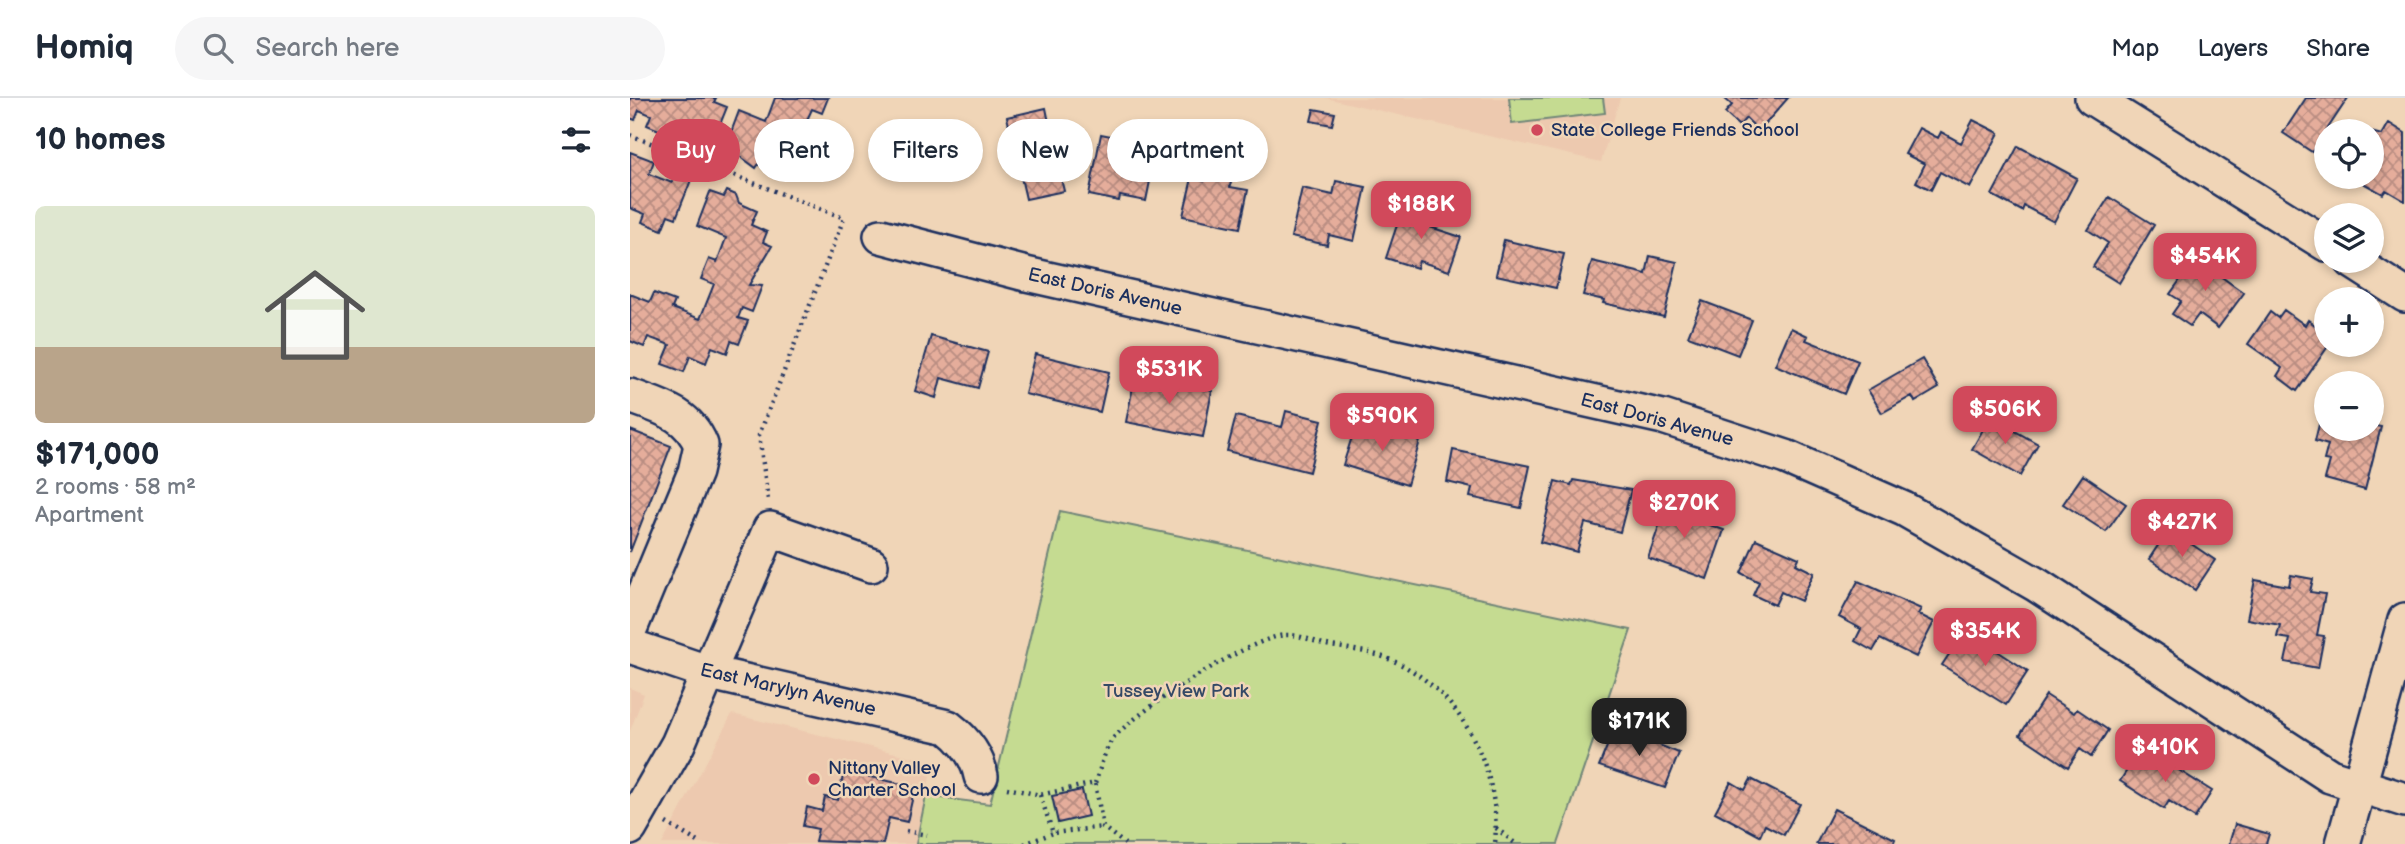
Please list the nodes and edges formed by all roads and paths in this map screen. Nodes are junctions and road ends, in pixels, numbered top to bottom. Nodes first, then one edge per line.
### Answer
1 (2092, 98) edge
2 (630, 135) edge
3 (881, 236) dead end
4 (2314, 236) edge
5 (2371, 273) edge
6 (2405, 295) edge
7 (630, 396) edge
8 (770, 529) junction
9 (871, 565) dead end
10 (2405, 620) edge
11 (630, 629) edge
12 (630, 646) edge
13 (710, 673) junction
14 (992, 781) joint
15 (1096, 783) junction
16 (2359, 786) junction
17 (1040, 795) junction
18 (2405, 800) edge
19 (662, 821) dead end
20 (1103, 827) junction
21 (630, 828) edge
22 (1496, 828) junction
23 (906, 831) dead end
24 (1053, 833) junction
25 (927, 835) dead end
26 (698, 842) edge
27 (1024, 844) edge
28 (1125, 844) edge
29 (1494, 844) edge
30 (1516, 844) edge
31 (2343, 844) edge

1 - 4 street
2 - 8 path
3 - 16 street, East Doris Avenue
5 - 6 street
7 - 11 street
8 - 9 street
8 - 13 street
10 - 16 street
12 - 13 street, East Marylyn Avenue
13 - 14 street, East Marylyn Avenue
13 - 21 street
14 - 17 path
15 - 17 path
15 - 20 path
15 - 22 path
16 - 18 street, East Doris Avenue
16 - 31 street
17 - 24 path
19 - 26 path
20 - 24 path
20 - 28 path
22 - 29 path
22 - 30 path
23 - 25 path
24 - 27 path

